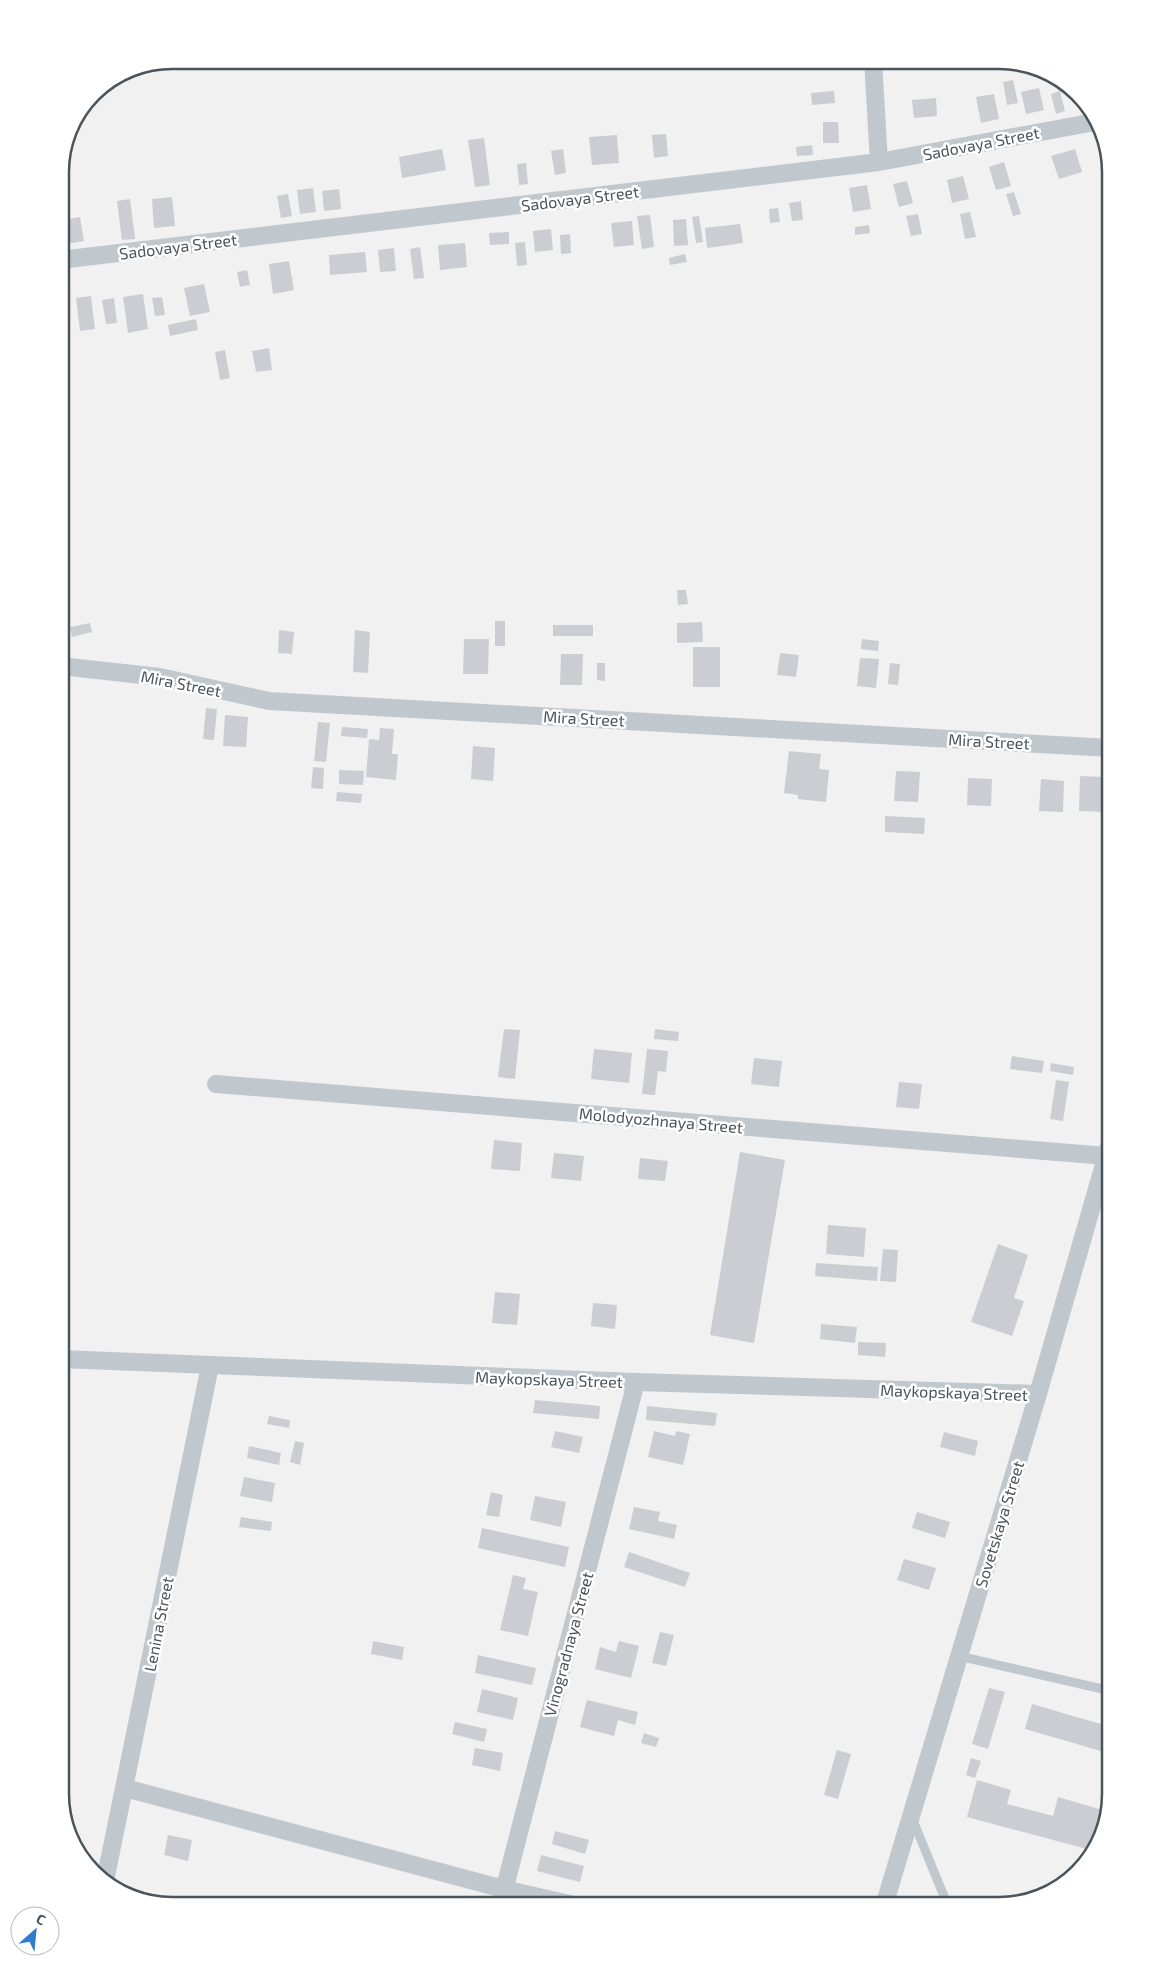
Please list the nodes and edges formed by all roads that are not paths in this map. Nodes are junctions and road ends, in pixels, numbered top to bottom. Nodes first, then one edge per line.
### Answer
1 (874, 69) edge
2 (1090, 123) edge
3 (879, 162) junction
4 (69, 259) edge
5 (69, 667) edge
6 (1102, 747) edge
7 (216, 1084) dead end
8 (1102, 1147) edge
9 (1102, 1172) edge
10 (69, 1359) edge
11 (210, 1366) junction
12 (636, 1382) junction
13 (1038, 1394) junction
14 (959, 1656) junction
15 (1102, 1689) edge
16 (125, 1788) junction
17 (911, 1816) junction
18 (106, 1873) edge
19 (502, 1897) edge
20 (887, 1897) edge
21 (944, 1897) edge

1 - 3 street
2 - 3 street, Sadovaya Street
3 - 4 street, Sadovaya Street
5 - 6 street, Mira Street
7 - 8 street, Molodyozhnaya Street
9 - 13 street, Sovetskaya Street
10 - 11 street, Maykopskaya Street
11 - 12 street, Maykopskaya Street
11 - 16 street, Lenina Street
12 - 13 street, Maykopskaya Street
12 - 19 street, Vinogradnaya Street
13 - 14 street, Sovetskaya Street
14 - 15 lane
14 - 17 street, Sovetskaya Street
16 - 18 street, Lenina Street
16 - 19 street
17 - 20 street, Sovetskaya Street
17 - 21 lane

